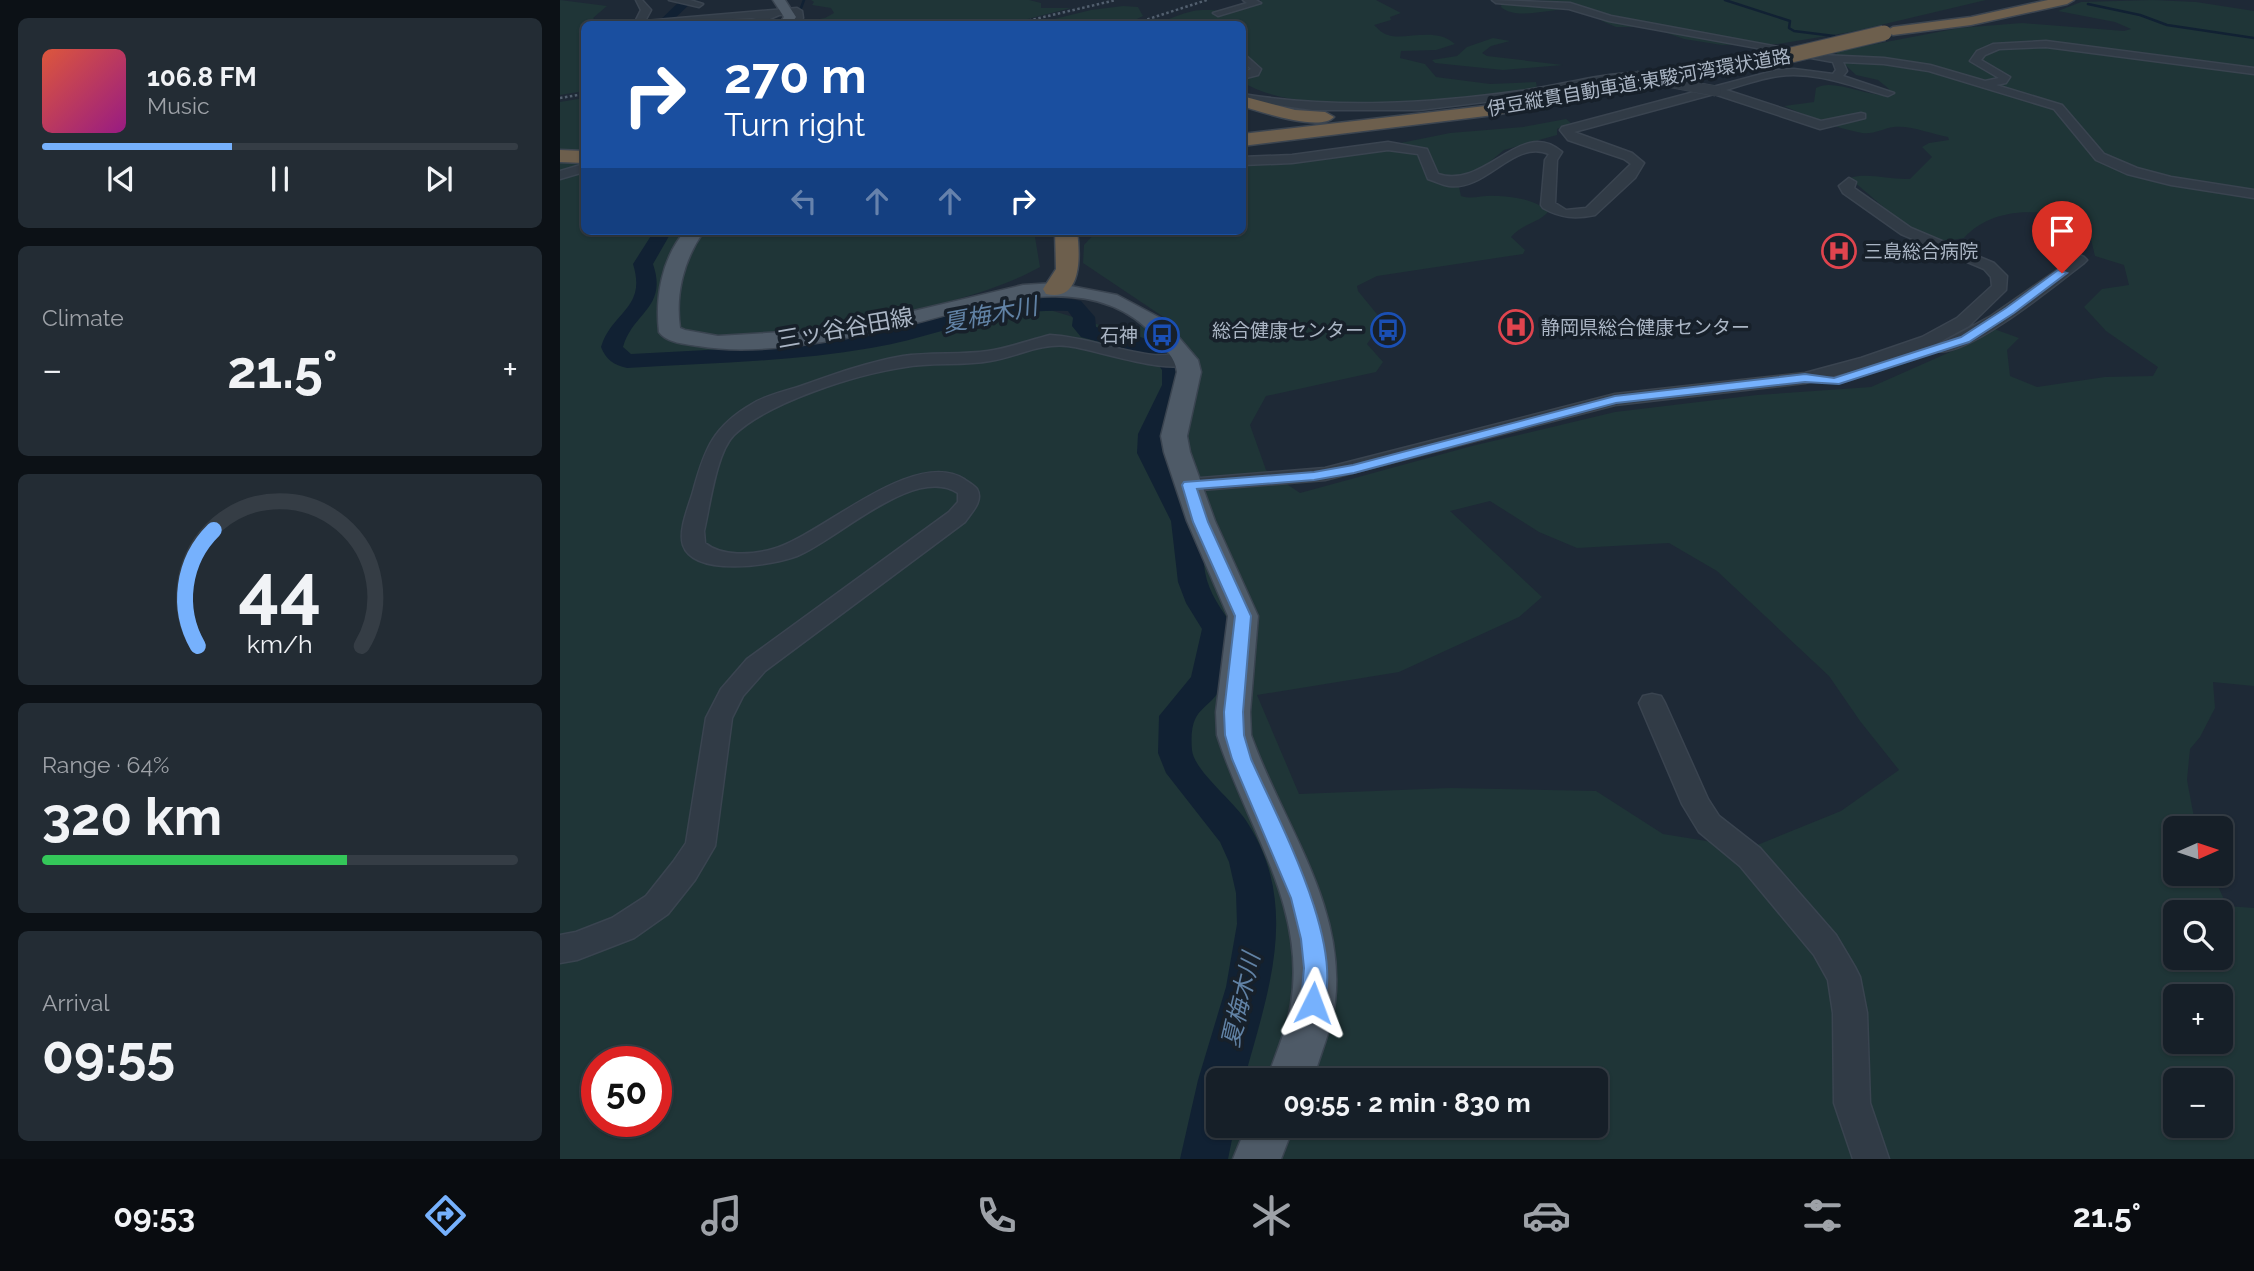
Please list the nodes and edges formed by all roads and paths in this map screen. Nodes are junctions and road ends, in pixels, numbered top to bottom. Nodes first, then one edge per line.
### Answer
1 (657, 0) edge
2 (779, 0) edge
3 (1247, 0) edge
4 (1496, 0) edge
5 (2012, 0) edge
6 (2032, 0) edge
7 (2067, 0) edge
8 (677, 1) edge
9 (624, 2) dead end
10 (639, 2) junction
11 (712, 3) dead end
12 (696, 4) junction
13 (1212, 4) edge
14 (788, 10) junction
15 (1973, 11) junction
16 (1218, 13) junction
17 (768, 15) junction
18 (1228, 20) dead end
19 (640, 21) edge
20 (670, 21) edge
21 (674, 21) edge
22 (764, 21) edge
23 (788, 21) edge
24 (796, 21) edge
25 (1889, 32) junction
26 (1246, 59) edge
27 (1837, 60) junction
28 (2254, 71) edge
29 (1701, 73) junction
30 (1246, 75) edge
31 (1840, 78) junction
32 (1644, 79) junction
33 (1980, 82) junction
34 (1807, 86) dead end
35 (1726, 92) junction
36 (1888, 93) dead end
37 (1246, 103) edge
38 (1246, 106) edge
39 (1861, 116) dead end
40 (1246, 140) edge
41 (1273, 141) junction
42 (560, 156) edge
43 (1246, 156) edge
44 (581, 157) edge
45 (1246, 158) edge
46 (581, 169) edge
47 (560, 175) edge
48 (1849, 183) dead end
49 (2254, 194) edge
50 (691, 235) edge
51 (1056, 235) edge
52 (1066, 235) edge
53 (2079, 260) dead end
54 (1055, 289) junction
55 (1185, 360) junction
56 (1805, 378) junction
57 (1189, 485) junction
58 (1651, 703) dead end
59 (560, 949) edge
60 (1294, 1068) edge
61 (1266, 1138) edge
62 (1257, 1159) edge
63 (1871, 1159) edge

1 - 10 street
2 - 14 main road
3 - 16 street
4 - 27 street
5 - 15 highway
6 - 15 highway, 伊豆縦貫自動車道;東駿河湾環状道路
7 - 25 highway
8 - 12 street
9 - 10 street
10 - 19 street
11 - 12 street
12 - 20 street
13 - 16 street
14 - 17 street
14 - 23 main road
14 - 24 street
15 - 25 highway, 伊豆縦貫自動車道;東駿河湾環状道路
16 - 18 street
17 - 21 street
17 - 22 street
25 - 29 highway, 伊豆縦貫自動車道;東駿河湾環状道路, bridge
26 - 30 street
27 - 31 street
27 - 33 street
28 - 33 street
29 - 32 highway, 伊豆縦貫自動車道;東駿河湾環状道路
29 - 41 highway
31 - 34 street
31 - 35 street
31 - 36 street
32 - 35 street, bridge
32 - 37 highway
32 - 40 highway, 伊豆縦貫自動車道;東駿河湾環状道路
33 - 49 street
35 - 39 street
35 - 45 street
38 - 41 highway
41 - 43 highway
42 - 44 highway
46 - 47 street
48 - 56 street
50 - 54 main road, 三ッ谷谷田線
51 - 54 highway
52 - 54 highway
53 - 56 street
54 - 55 main road, 三ッ谷谷田線
55 - 57 main road
55 - 59 street
56 - 57 street
57 - 60 main road
58 - 63 street
61 - 62 main road

